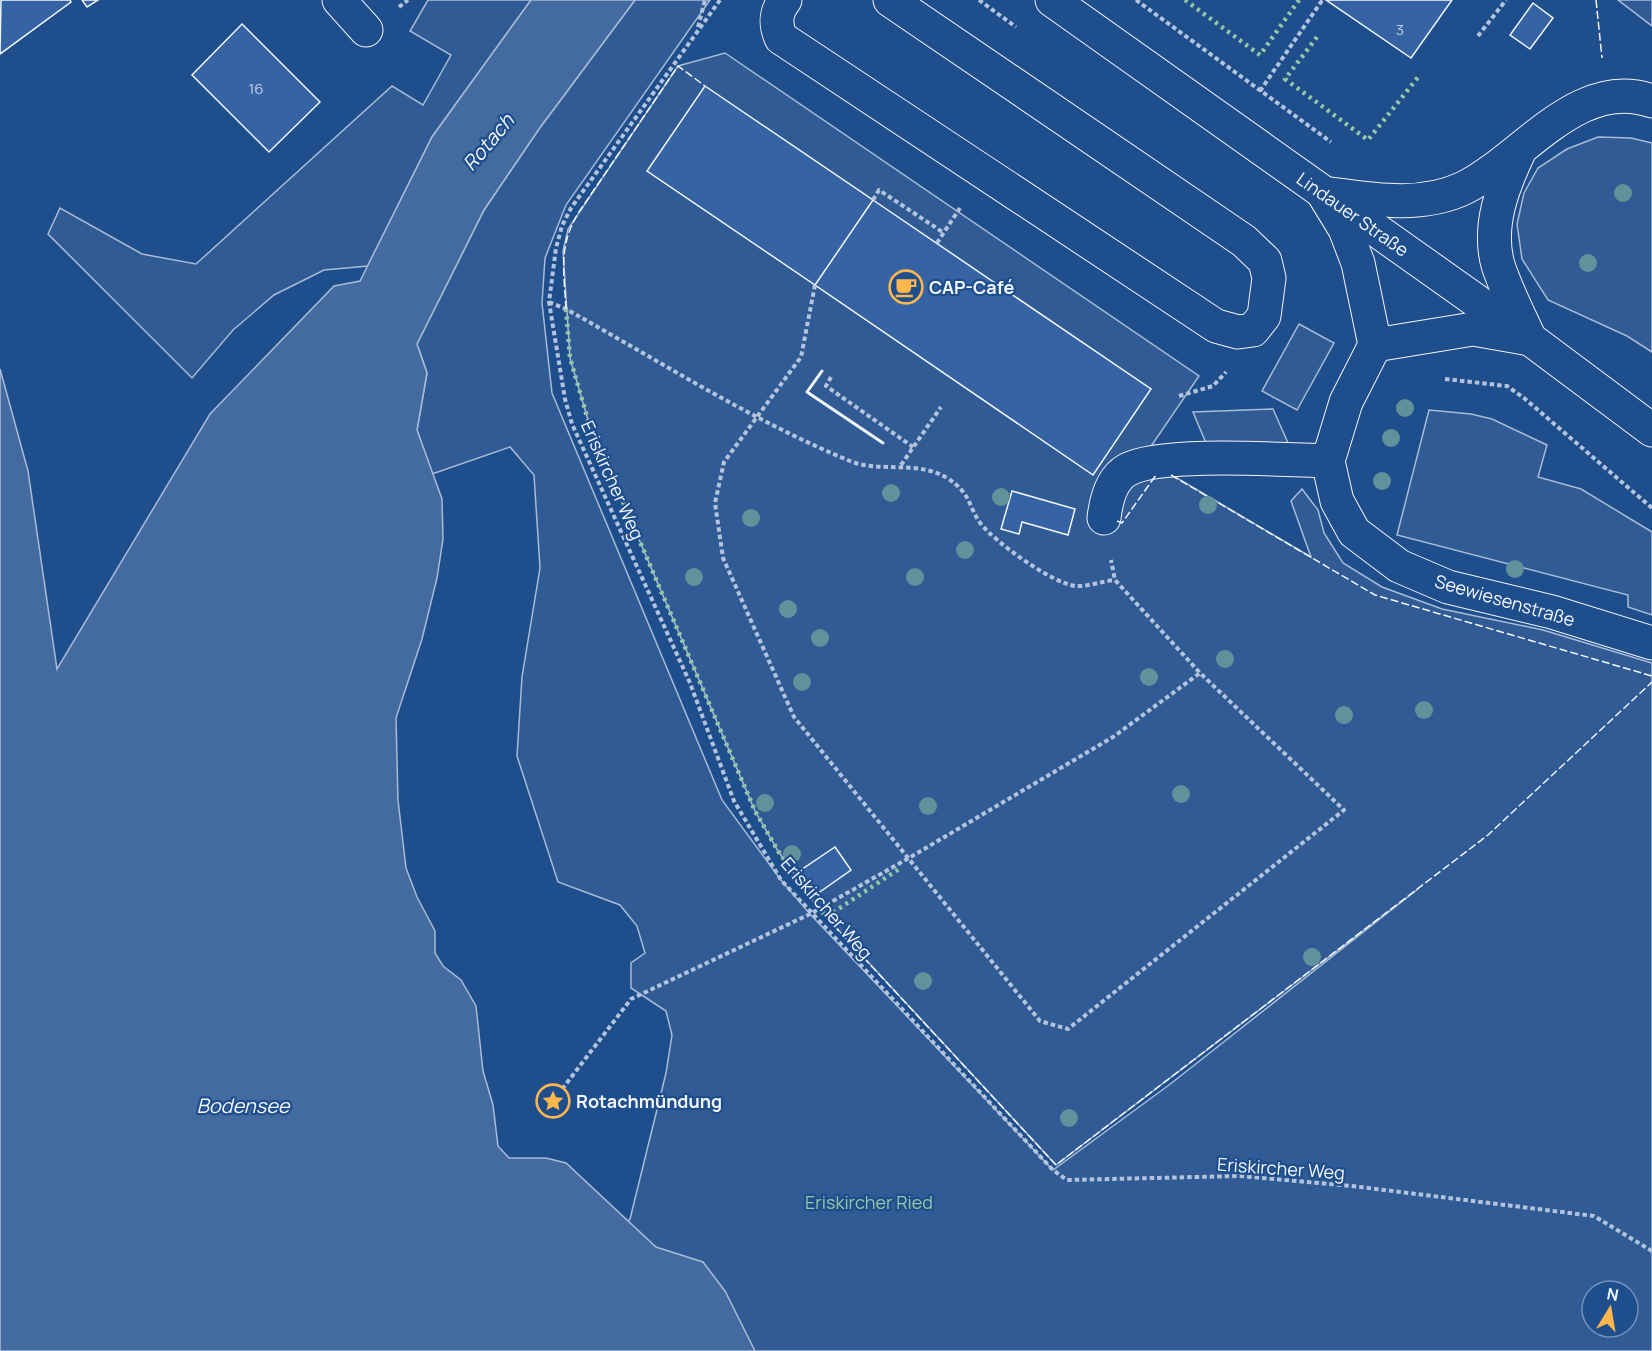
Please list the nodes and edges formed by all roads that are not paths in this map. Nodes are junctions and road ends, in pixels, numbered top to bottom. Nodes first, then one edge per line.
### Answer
1 (339, 0) edge
2 (784, 0) edge
3 (890, 0) edge
4 (1052, 0) edge
5 (366, 30) dead end
6 (1652, 101) edge
7 (1519, 152) junction
8 (1323, 193) junction
9 (1530, 339) junction
10 (1375, 345) junction
11 (1652, 430) edge
12 (1328, 461) junction
13 (1104, 518) road end
14 (1652, 643) edge

1 - 5 street
2 - 3 street
4 - 8 street, Lindauer Straße
6 - 7 street
7 - 8 street
7 - 9 street
8 - 9 street, Lindauer Straße
8 - 10 street
9 - 10 street
9 - 11 street, Lindauer Straße
10 - 12 street, Seewiesenstraße
12 - 13 street
12 - 14 street, Seewiesenstraße

